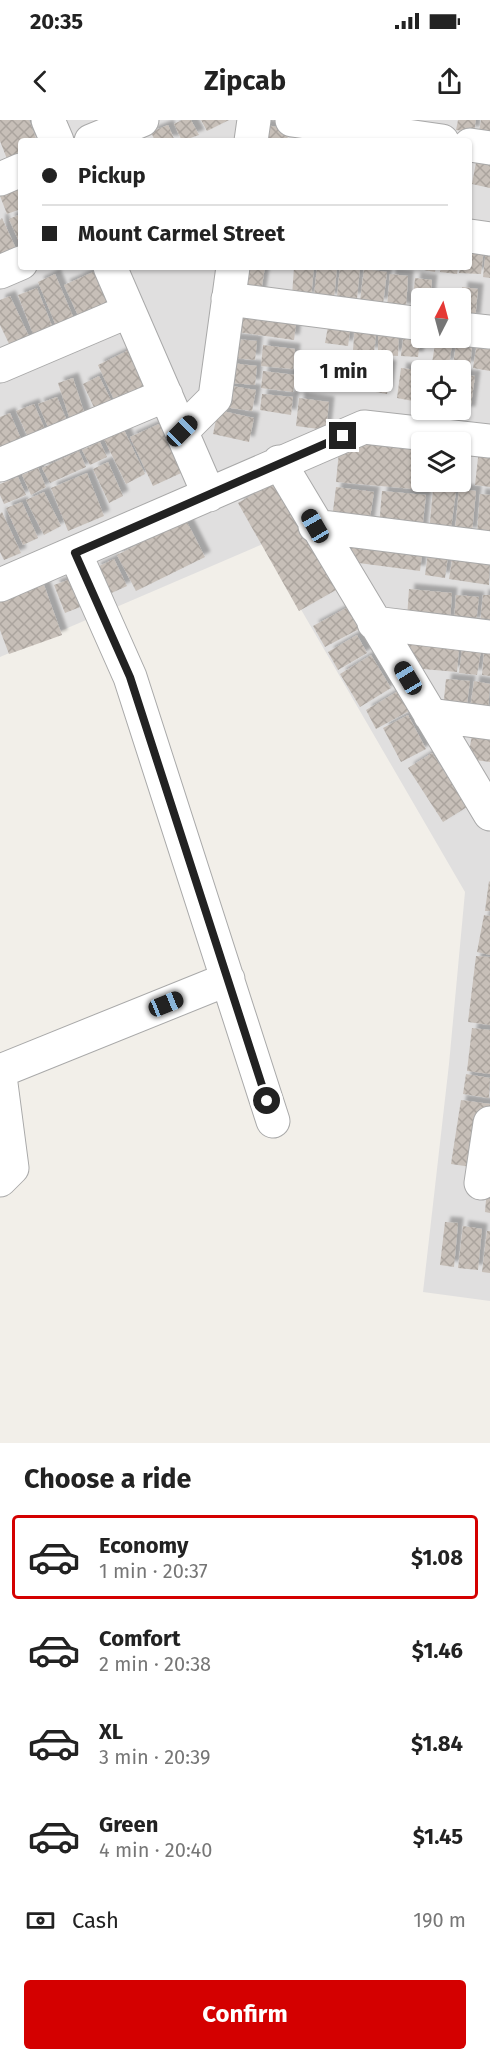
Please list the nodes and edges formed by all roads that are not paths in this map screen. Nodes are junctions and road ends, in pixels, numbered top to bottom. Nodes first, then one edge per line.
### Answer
1 (48, 120) edge
2 (142, 120) edge
3 (254, 120) edge
4 (292, 120) edge
5 (56, 138) edge
6 (98, 138) edge
7 (251, 138) edge
8 (421, 138) edge
9 (472, 145) edge
10 (490, 148) edge
11 (18, 171) edge
12 (0, 179) edge
13 (472, 236) edge
14 (490, 239) edge
15 (18, 264) edge
16 (111, 270) edge
17 (233, 270) edge
18 (0, 272) edge
19 (228, 299) junction
20 (129, 311) junction
21 (411, 323) edge
22 (471, 329) edge
23 (490, 332) edge
24 (0, 366) edge
25 (166, 395) junction
26 (182, 431) junction
27 (490, 441) edge
28 (279, 462) junction
29 (0, 465) edge
30 (209, 495) junction
31 (315, 526) junction
32 (490, 548) edge
33 (75, 553) junction
34 (0, 585) edge
35 (374, 622) junction
36 (490, 637) edge
37 (430, 716) junction
38 (490, 723) edge
39 (490, 814) edge
40 (228, 979) junction
41 (0, 1071) edge
42 (0, 1076) edge
43 (273, 1121) dead end
44 (490, 1123) edge
45 (0, 1180) edge
46 (481, 1183) dead end

1 - 5 street
2 - 6 street
3 - 7 street
4 - 8 street
9 - 10 street
11 - 12 street
13 - 14 street
15 - 18 street
16 - 20 street
17 - 19 street
19 - 21 street
19 - 26 street
20 - 24 street
20 - 25 street
22 - 23 street
25 - 26 street
25 - 29 street
26 - 30 street
27 - 28 street
28 - 30 street
28 - 31 street
30 - 33 street
31 - 32 street
31 - 35 street
33 - 34 street
33 - 40 street
35 - 36 street
35 - 37 street
37 - 38 street
37 - 39 street
40 - 41 street
40 - 43 street
42 - 45 street
44 - 46 street

